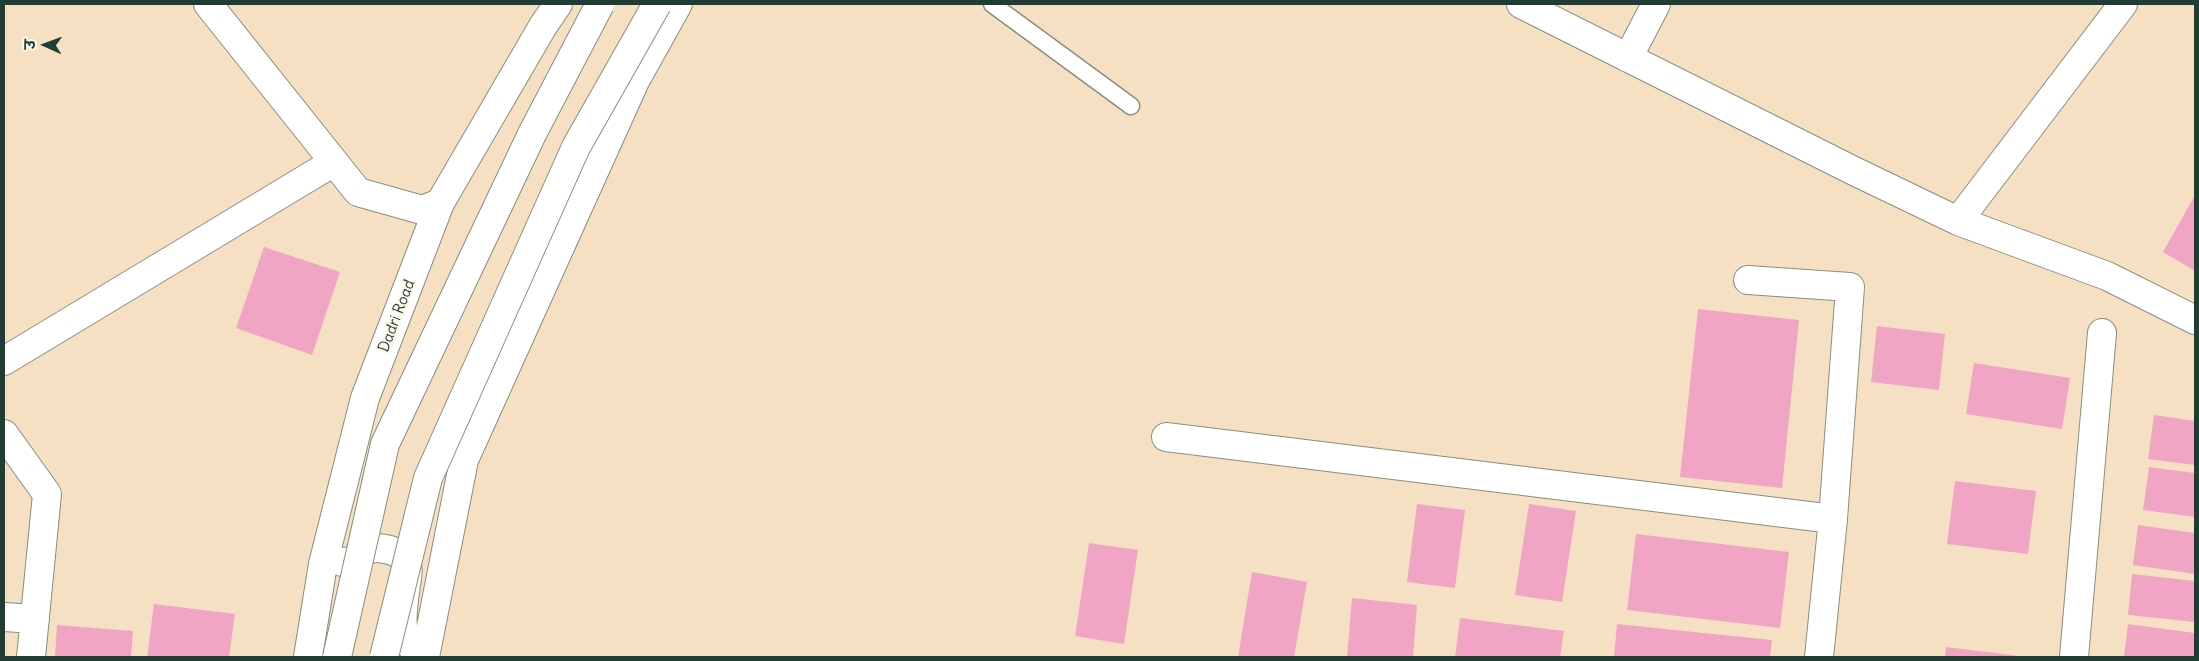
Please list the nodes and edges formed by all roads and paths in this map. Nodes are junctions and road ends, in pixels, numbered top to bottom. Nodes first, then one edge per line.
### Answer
1 (208, 4) edge
2 (558, 4) edge
3 (600, 4) edge
4 (657, 4) edge
5 (678, 4) edge
6 (992, 4) edge
7 (1521, 4) edge
8 (1656, 4) edge
9 (2123, 4) edge
10 (1628, 58) junction
11 (1131, 106) dead end
12 (334, 162) junction
13 (440, 203) junction
14 (1958, 220) junction
15 (1748, 280) dead end
16 (2195, 320) edge
17 (2102, 333) dead end
18 (4, 362) edge
19 (4, 434) edge
20 (1166, 437) dead end
21 (1833, 519) junction
22 (324, 564) junction
23 (4, 617) edge
24 (35, 619) junction
25 (425, 656) edge
26 (32, 657) edge
27 (308, 657) edge
28 (337, 657) edge
29 (384, 657) edge
30 (1819, 657) edge
31 (2074, 657) edge

1 - 12 street
2 - 13 street, Dadri Road
3 - 28 street, bridge
4 - 29 street, bridge
5 - 25 street
6 - 11 lane
7 - 10 street
8 - 10 street
9 - 14 street
10 - 14 street
12 - 13 street
12 - 18 street
13 - 22 street, Dadri Road
14 - 16 street
15 - 21 street
17 - 31 street
19 - 24 street
20 - 21 street
21 - 30 street
22 - 25 street
22 - 27 street, Dadri Road
23 - 24 street
24 - 26 street

